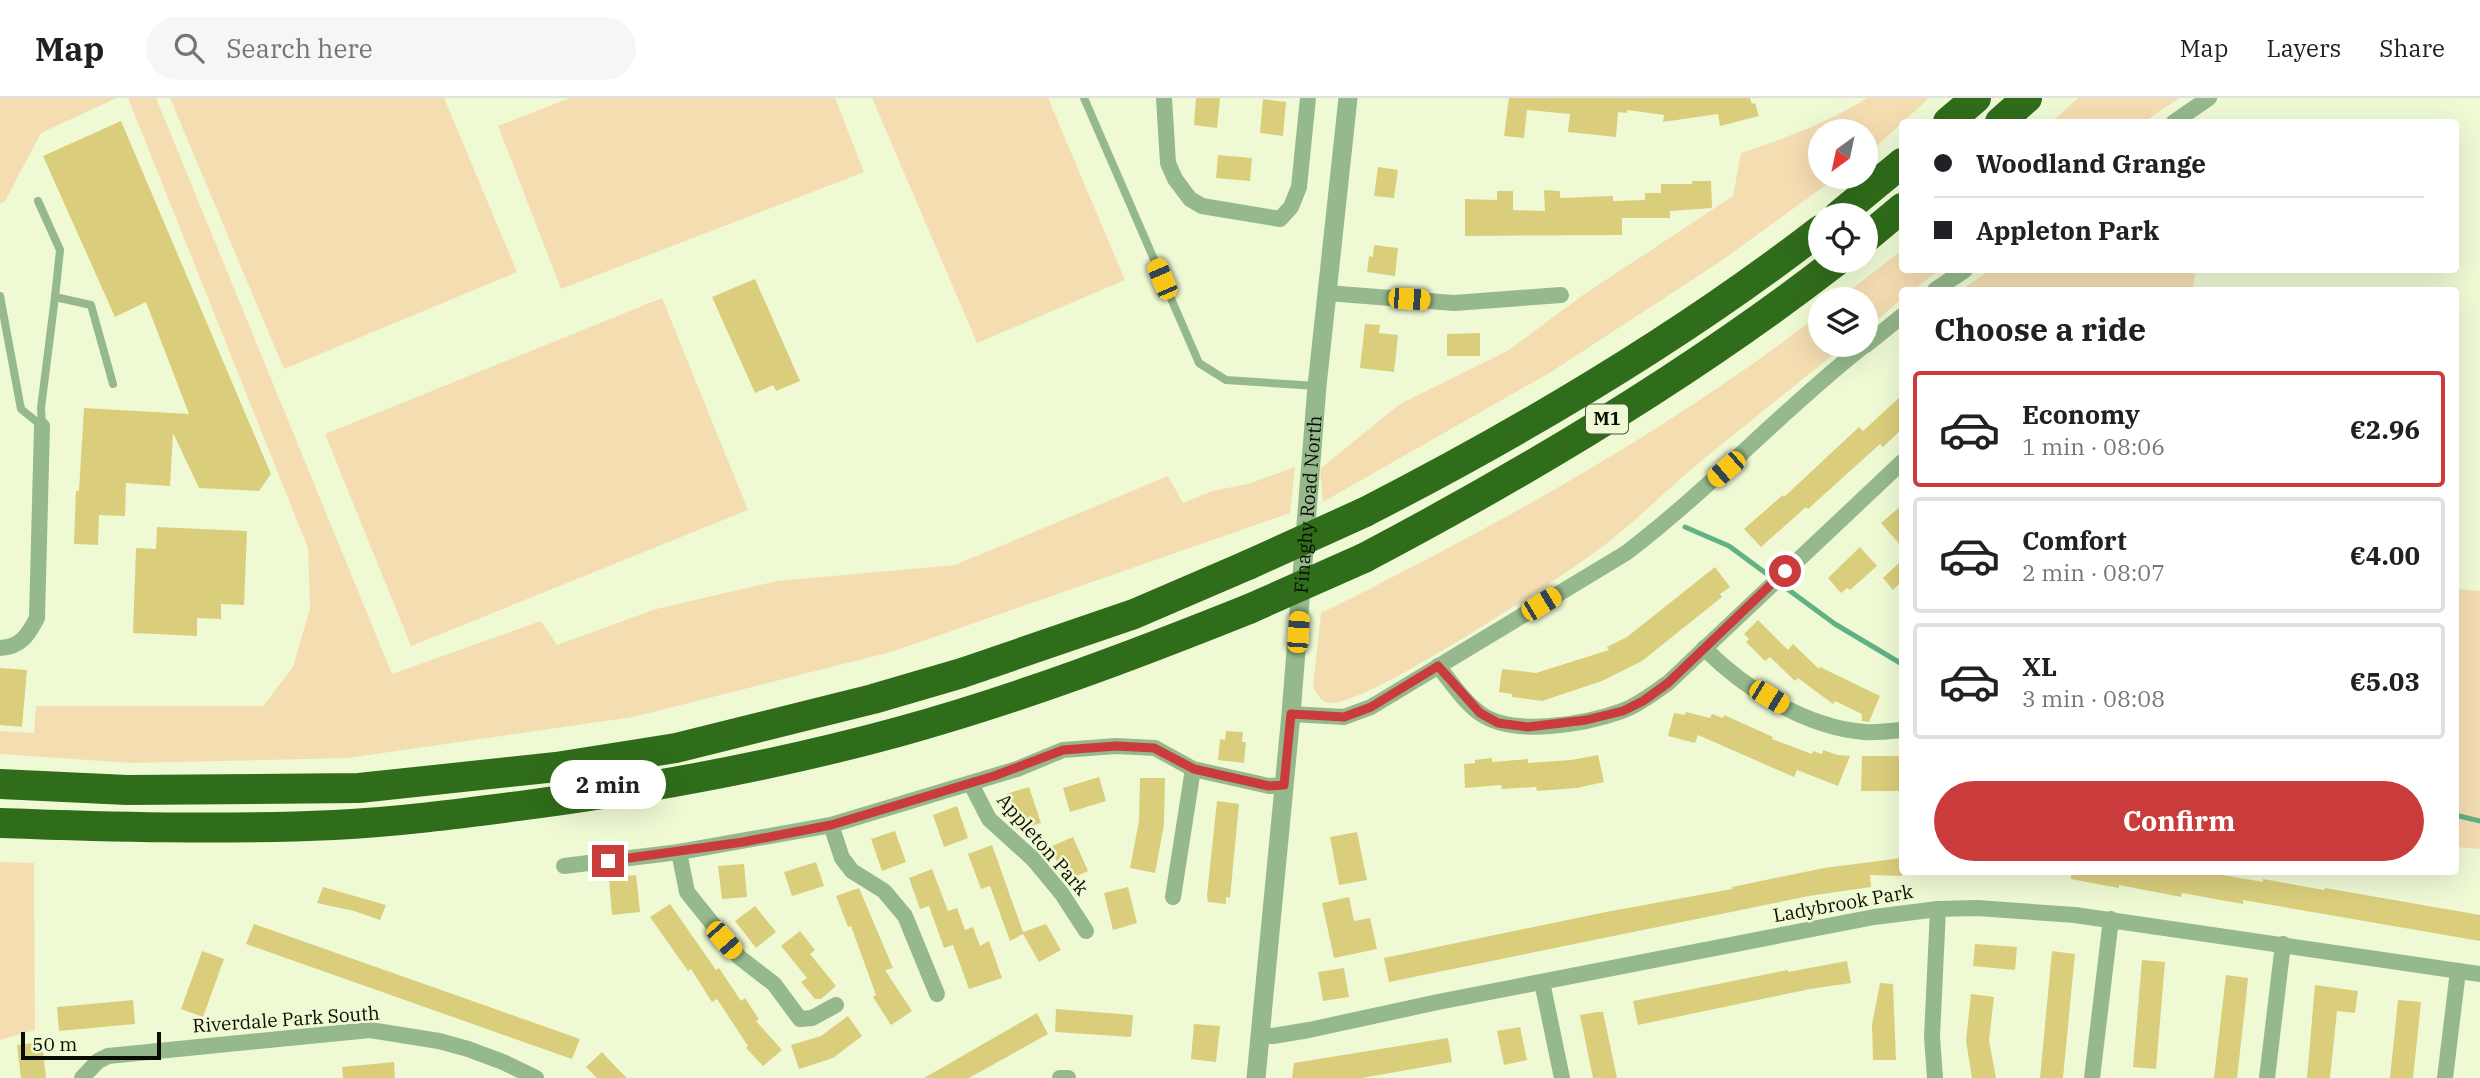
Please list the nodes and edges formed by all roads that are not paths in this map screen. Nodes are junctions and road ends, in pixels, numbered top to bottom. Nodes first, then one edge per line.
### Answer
1 (1084, 98) edge
2 (1164, 98) edge
3 (1308, 98) edge
4 (1348, 98) edge
5 (1976, 98) edge
6 (2026, 98) edge
7 (2209, 98) edge
8 (1952, 119) edge
9 (2003, 119) edge
10 (2178, 119) edge
11 (1899, 165) edge
12 (38, 201) dead end
13 (1854, 203) edge
14 (1899, 210) edge
15 (1878, 228) edge
16 (1808, 239) edge
17 (1820, 273) edge
18 (1960, 273) edge
19 (1940, 287) edge
20 (1327, 293) junction
21 (1561, 295) dead end
22 (0, 296) edge
23 (54, 297) junction
24 (1899, 318) edge
25 (1878, 335) edge
26 (1851, 357) edge
27 (113, 384) dead end
28 (1317, 386) junction
29 (42, 426) junction
30 (1899, 465) edge
31 (0, 648) edge
32 (1704, 648) junction
33 (1438, 666) junction
34 (1291, 714) junction
35 (1899, 730) edge
36 (1194, 769) junction
37 (0, 784) edge
38 (971, 784) junction
39 (1284, 785) junction
40 (0, 823) edge
41 (831, 825) junction
42 (679, 852) junction
43 (564, 866) dead end
44 (1173, 897) dead end
45 (1938, 909) junction
46 (2111, 919) junction
47 (1086, 931) dead end
48 (2283, 944) junction
49 (2458, 971) junction
50 (2480, 974) edge
51 (1542, 982) junction
52 (937, 994) dead end
53 (836, 1005) dead end
54 (1261, 1035) junction
55 (82, 1078) edge
56 (536, 1078) edge
57 (1060, 1078) edge
58 (1068, 1078) edge
59 (1256, 1078) edge
60 (1562, 1078) edge
61 (1935, 1078) edge
62 (2092, 1078) edge
63 (2267, 1078) edge
64 (2445, 1078) edge

1 - 28 lane
2 - 3 street
4 - 20 street, Finaghy Road North
5 - 8 highway
6 - 9 highway
7 - 10 street
11 - 13 highway
12 - 23 lane
14 - 15 highway
16 - 37 highway, M1, bridge
17 - 40 highway, M1, bridge
18 - 19 street
20 - 21 street
20 - 28 street, Finaghy Road North
22 - 29 lane
23 - 27 lane
23 - 29 lane
24 - 25 street
26 - 33 street
28 - 34 street, Finaghy Road North
29 - 31 street
30 - 32 street
32 - 33 street
32 - 35 street
33 - 34 street
34 - 39 street, Finaghy Road North
36 - 38 street, Appleton Park
36 - 39 street, Appleton Park
36 - 44 street
38 - 41 street, Appleton Park
38 - 47 street, Appleton Park
39 - 54 street, Finaghy Road North
41 - 42 street, Appleton Park
41 - 52 street
42 - 43 street, Appleton Park
42 - 53 street
45 - 46 street, Ladybrook Park
45 - 51 street, Ladybrook Park
45 - 61 street
46 - 48 street, Ladybrook Park
46 - 62 street
48 - 49 street, Ladybrook Park
48 - 63 street
49 - 50 street, Ladybrook Park
49 - 64 street
51 - 54 street, Ladybrook Park
51 - 60 street
54 - 59 street, Finaghy Road North
55 - 56 street, Riverdale Park South
57 - 58 street

